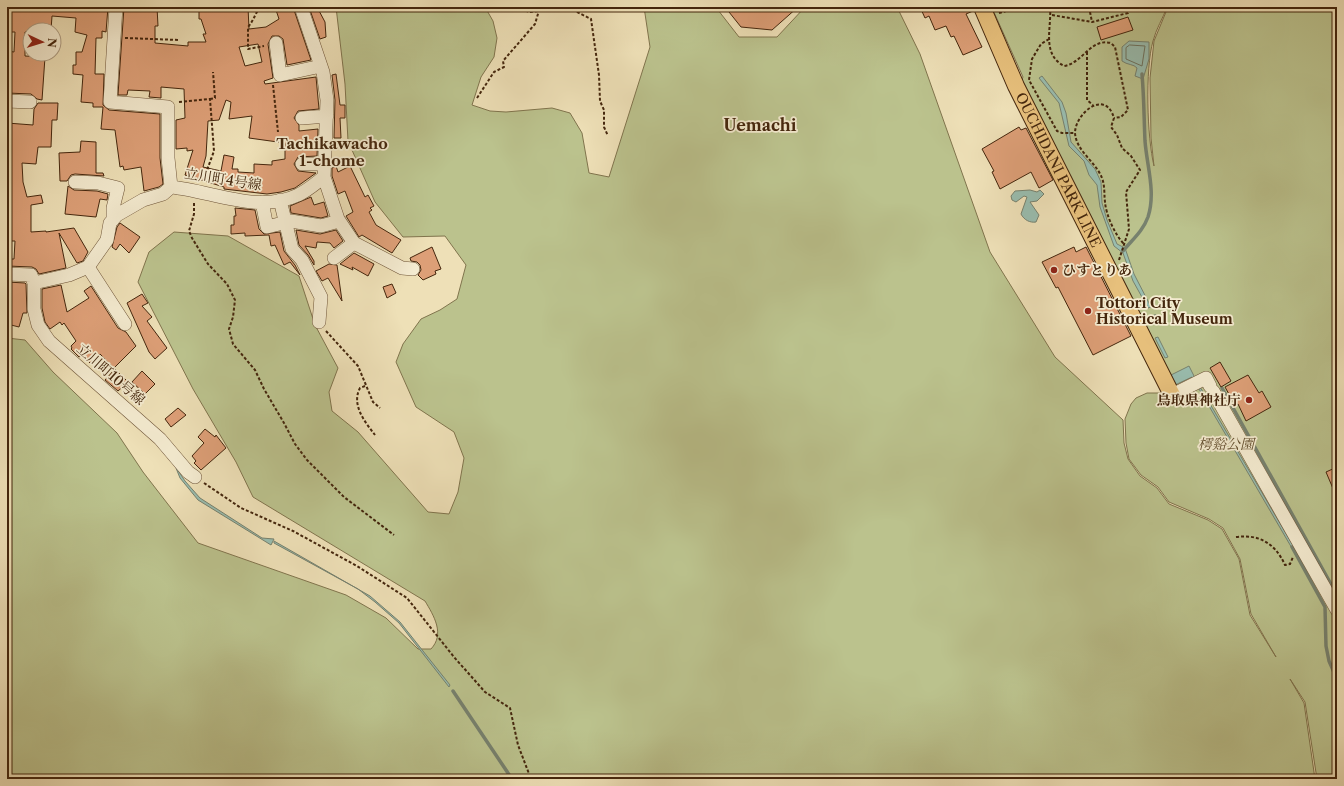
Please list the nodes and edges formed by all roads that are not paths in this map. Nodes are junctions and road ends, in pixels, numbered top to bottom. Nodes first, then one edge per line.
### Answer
1 (116, 7) edge
2 (301, 7) edge
3 (984, 10) edge
4 (276, 43) road end
5 (321, 66) junction
6 (7, 101) edge
7 (30, 102) dead end
8 (327, 116) junction
9 (302, 118) dead end
10 (302, 164) dead end
11 (324, 164) junction
12 (324, 177) junction
13 (75, 182) dead end
14 (171, 187) junction
15 (280, 200) junction
16 (262, 202) junction
17 (113, 220) junction
18 (339, 221) junction
19 (284, 223) junction
20 (354, 243) junction
21 (334, 258) dead end
22 (88, 267) junction
23 (413, 268) dead end
24 (7, 274) edge
25 (34, 283) junction
26 (320, 322) road end
27 (125, 324) dead end
28 (1172, 395) joint
29 (195, 477) road end
30 (1337, 610) edge

1 - 14 street
2 - 5 street
3 - 28 main road, OUCHIDANI PARK LINE
4 - 5 street
5 - 8 street
6 - 7 street
8 - 9 street
8 - 11 street
10 - 11 street
11 - 12 street
12 - 15 street, 立川町4号線
12 - 18 street
13 - 17 street
14 - 16 street, 立川町4号線
14 - 17 street, 立川町4号線
15 - 16 street, 立川町4号線
15 - 19 street
16 - 19 street
17 - 22 street
18 - 19 street
18 - 20 street
19 - 26 street
20 - 21 street
20 - 23 street
22 - 25 street
22 - 27 street
24 - 25 street
25 - 29 street, 立川町10号線
28 - 30 street

